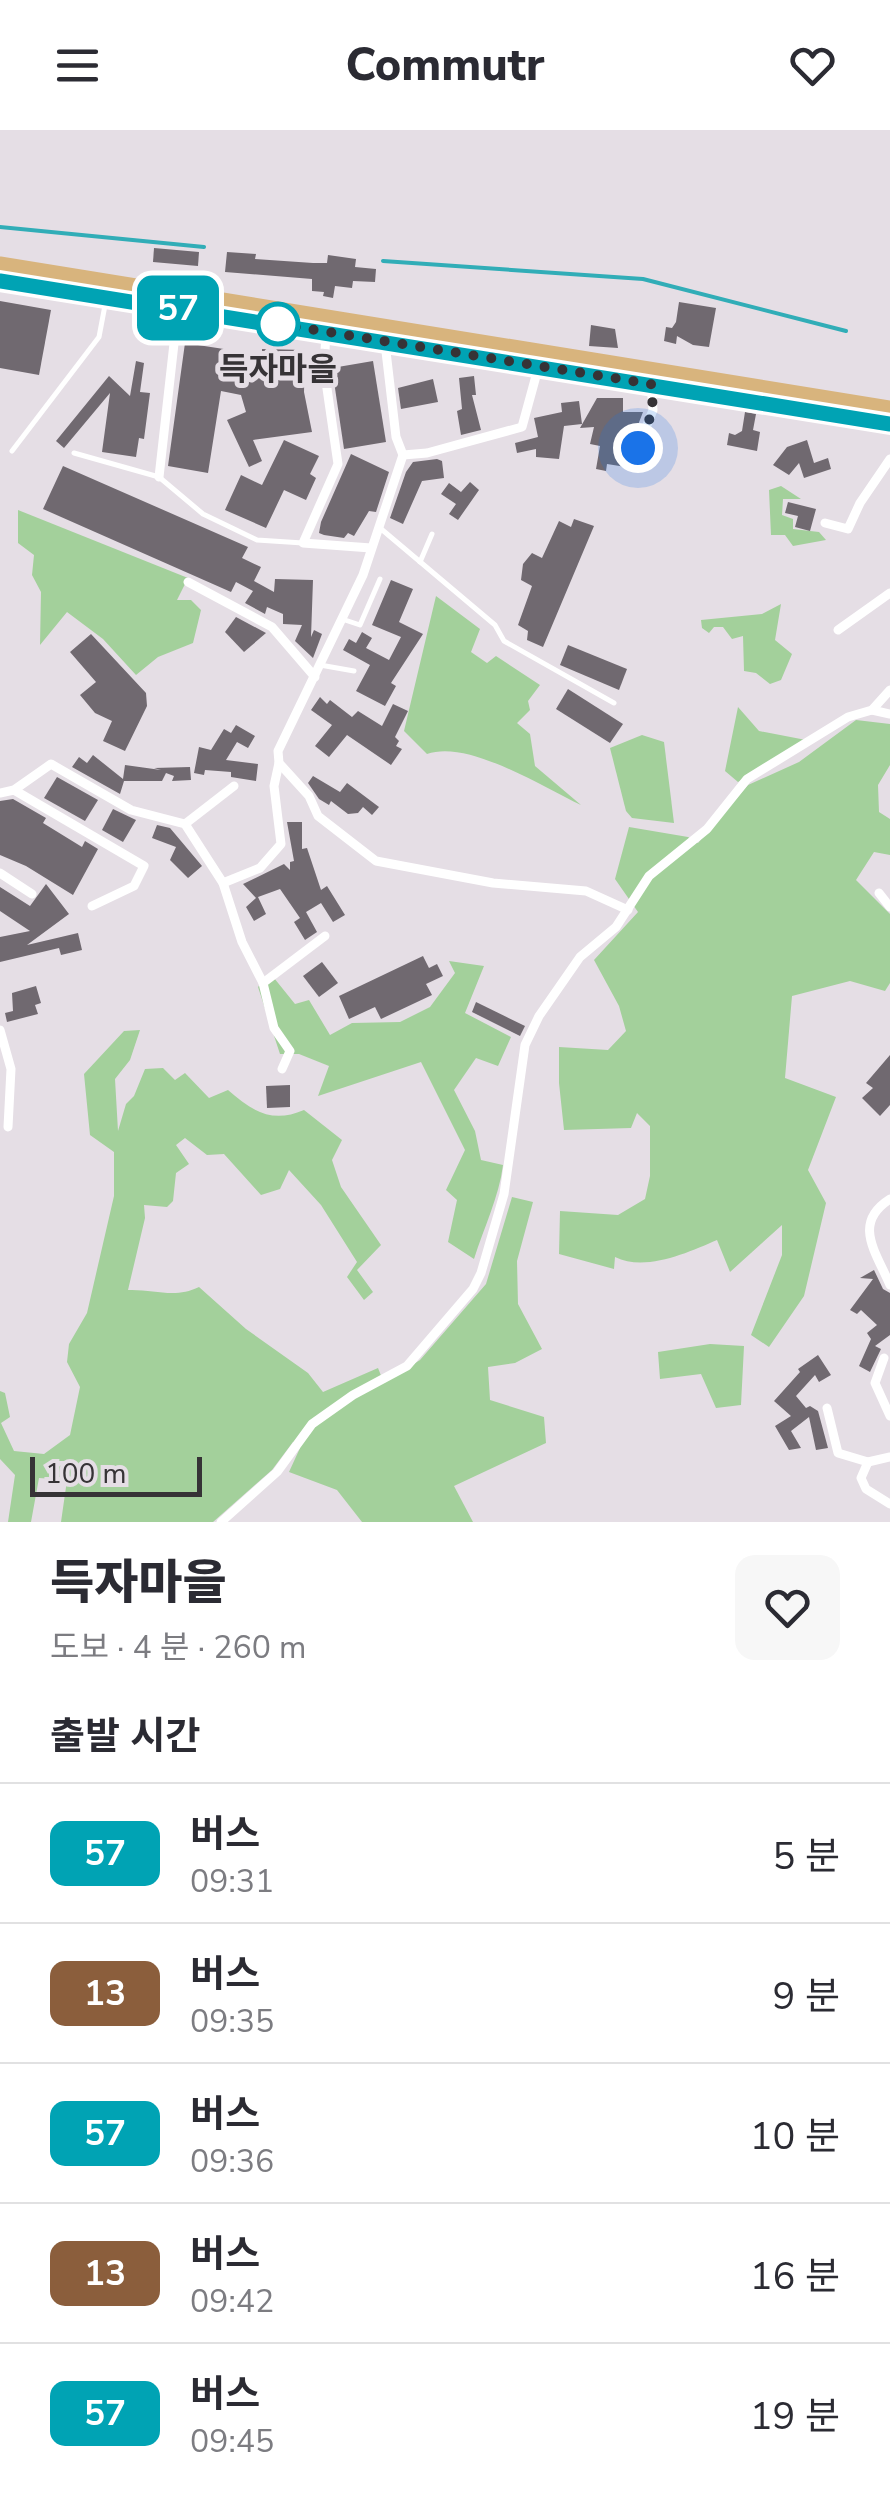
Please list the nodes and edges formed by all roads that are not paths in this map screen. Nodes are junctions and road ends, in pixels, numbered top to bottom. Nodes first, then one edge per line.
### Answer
1 (0, 264) edge
2 (0, 281) edge
3 (106, 298) junction
4 (178, 308) junction
5 (386, 326) junction
6 (326, 331) junction
7 (385, 343) junction
8 (539, 365) junction
9 (651, 384) junction
10 (890, 408) edge
11 (890, 424) edge
12 (638, 448) dead end
13 (12, 451) dead end
14 (74, 452) dead end
15 (403, 455) junction
16 (890, 459) edge
17 (158, 477) junction
18 (825, 523) dead end
19 (378, 526) junction
20 (432, 534) dead end
21 (303, 544) junction
22 (370, 548) junction
23 (420, 562) junction
24 (380, 579) dead end
25 (188, 582) dead end
26 (886, 596) edge
27 (890, 610) edge
28 (342, 619) junction
29 (838, 630) dead end
30 (320, 666) junction
31 (354, 671) dead end
32 (314, 677) junction
33 (890, 690) edge
34 (614, 703) dead end
35 (872, 710) junction
36 (890, 714) edge
37 (280, 763) junction
38 (234, 786) dead end
39 (14, 790) junction
40 (0, 793) edge
41 (185, 824) junction
42 (0, 873) edge
43 (223, 883) junction
44 (878, 893) dead end
45 (32, 894) dead end
46 (92, 906) dead end
47 (890, 907) edge
48 (628, 910) junction
49 (325, 936) dead end
50 (264, 983) junction
51 (0, 1030) edge
52 (282, 1069) dead end
53 (8, 1127) dead end
54 (890, 1199) edge
55 (890, 1285) edge
56 (884, 1358) dead end
57 (827, 1408) dead end
58 (890, 1416) edge
59 (890, 1457) edge
60 (868, 1462) junction
61 (890, 1504) edge
62 (222, 1522) edge

1 - 5 main road
2 - 3 main road
3 - 4 main road
3 - 13 lane
4 - 6 main road
4 - 17 street
5 - 7 street
5 - 10 main road
6 - 7 main road
6 - 21 street
7 - 8 main road
7 - 15 street
8 - 9 main road
8 - 15 street
9 - 11 main road
9 - 12 street
14 - 17 lane
15 - 19 street
16 - 18 street
17 - 21 lane
19 - 22 street
19 - 23 lane
20 - 23 lane
21 - 22 street
22 - 28 street
23 - 34 lane
24 - 28 lane
25 - 32 street
26 - 27 street
26 - 29 street
28 - 30 street
30 - 31 lane
30 - 32 street
32 - 37 street
33 - 35 street
35 - 36 street
35 - 48 street
37 - 43 street
37 - 48 street
38 - 41 street
39 - 40 street
39 - 41 street
39 - 46 street
41 - 43 street
42 - 45 street
43 - 50 street
44 - 47 street
48 - 62 street
49 - 50 street
50 - 52 street
51 - 53 street
54 - 55 street
56 - 58 street
57 - 60 street
59 - 60 street
60 - 61 street

